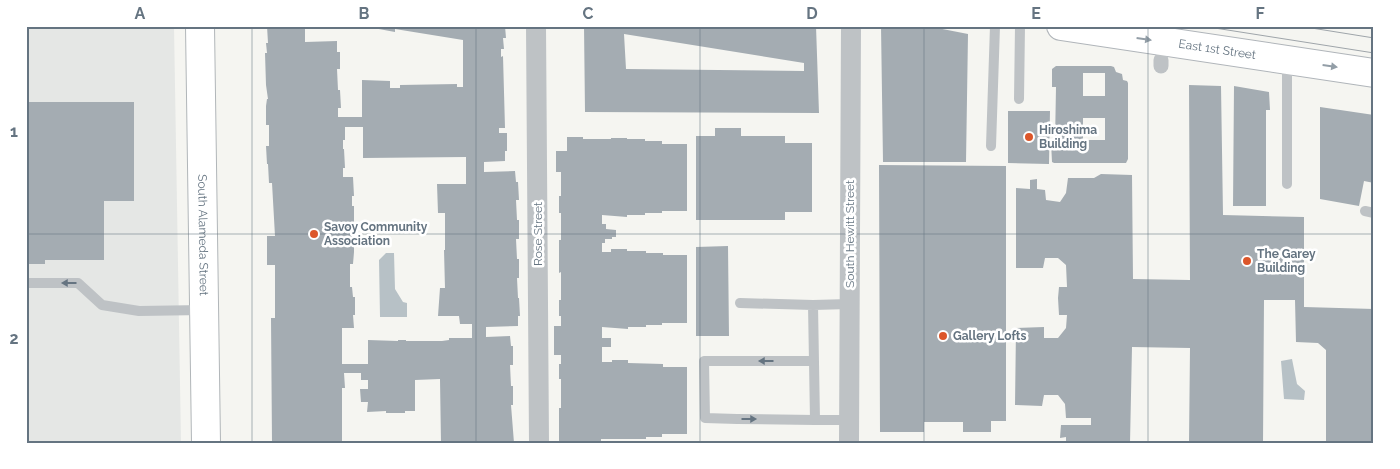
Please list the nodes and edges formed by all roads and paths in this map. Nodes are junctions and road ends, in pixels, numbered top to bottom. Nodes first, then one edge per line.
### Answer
1 (200, 26) edge
2 (536, 26) edge
3 (851, 26) edge
4 (995, 26) edge
5 (1020, 26) edge
6 (1061, 26) edge
7 (1287, 60) junction
8 (1374, 73) edge
9 (1019, 99) dead end
10 (991, 146) dead end
11 (1287, 184) dead end
12 (26, 283) edge
13 (740, 303) dead end
14 (813, 304) junction
15 (849, 304) junction
16 (204, 310) junction
17 (814, 361) junction
18 (815, 420) junction
19 (849, 420) junction
20 (206, 443) edge
21 (539, 443) edge
22 (849, 443) edge

1 - 16 main road, South Alameda Street
2 - 21 street, Rose Street
3 - 15 street, South Hewitt Street
4 - 10 lane
5 - 9 lane
6 -> 7 main road, East 1st Street
7 -> 8 main road, East 1st Street
7 - 11 lane
16 -> 12 lane
13 - 14 lane
14 - 15 lane
14 - 17 lane
15 - 19 street, South Hewitt Street
16 - 20 main road, South Alameda Street
17 - 18 lane
17 -> 18 lane
18 - 19 lane
19 - 22 street, South Hewitt Street

